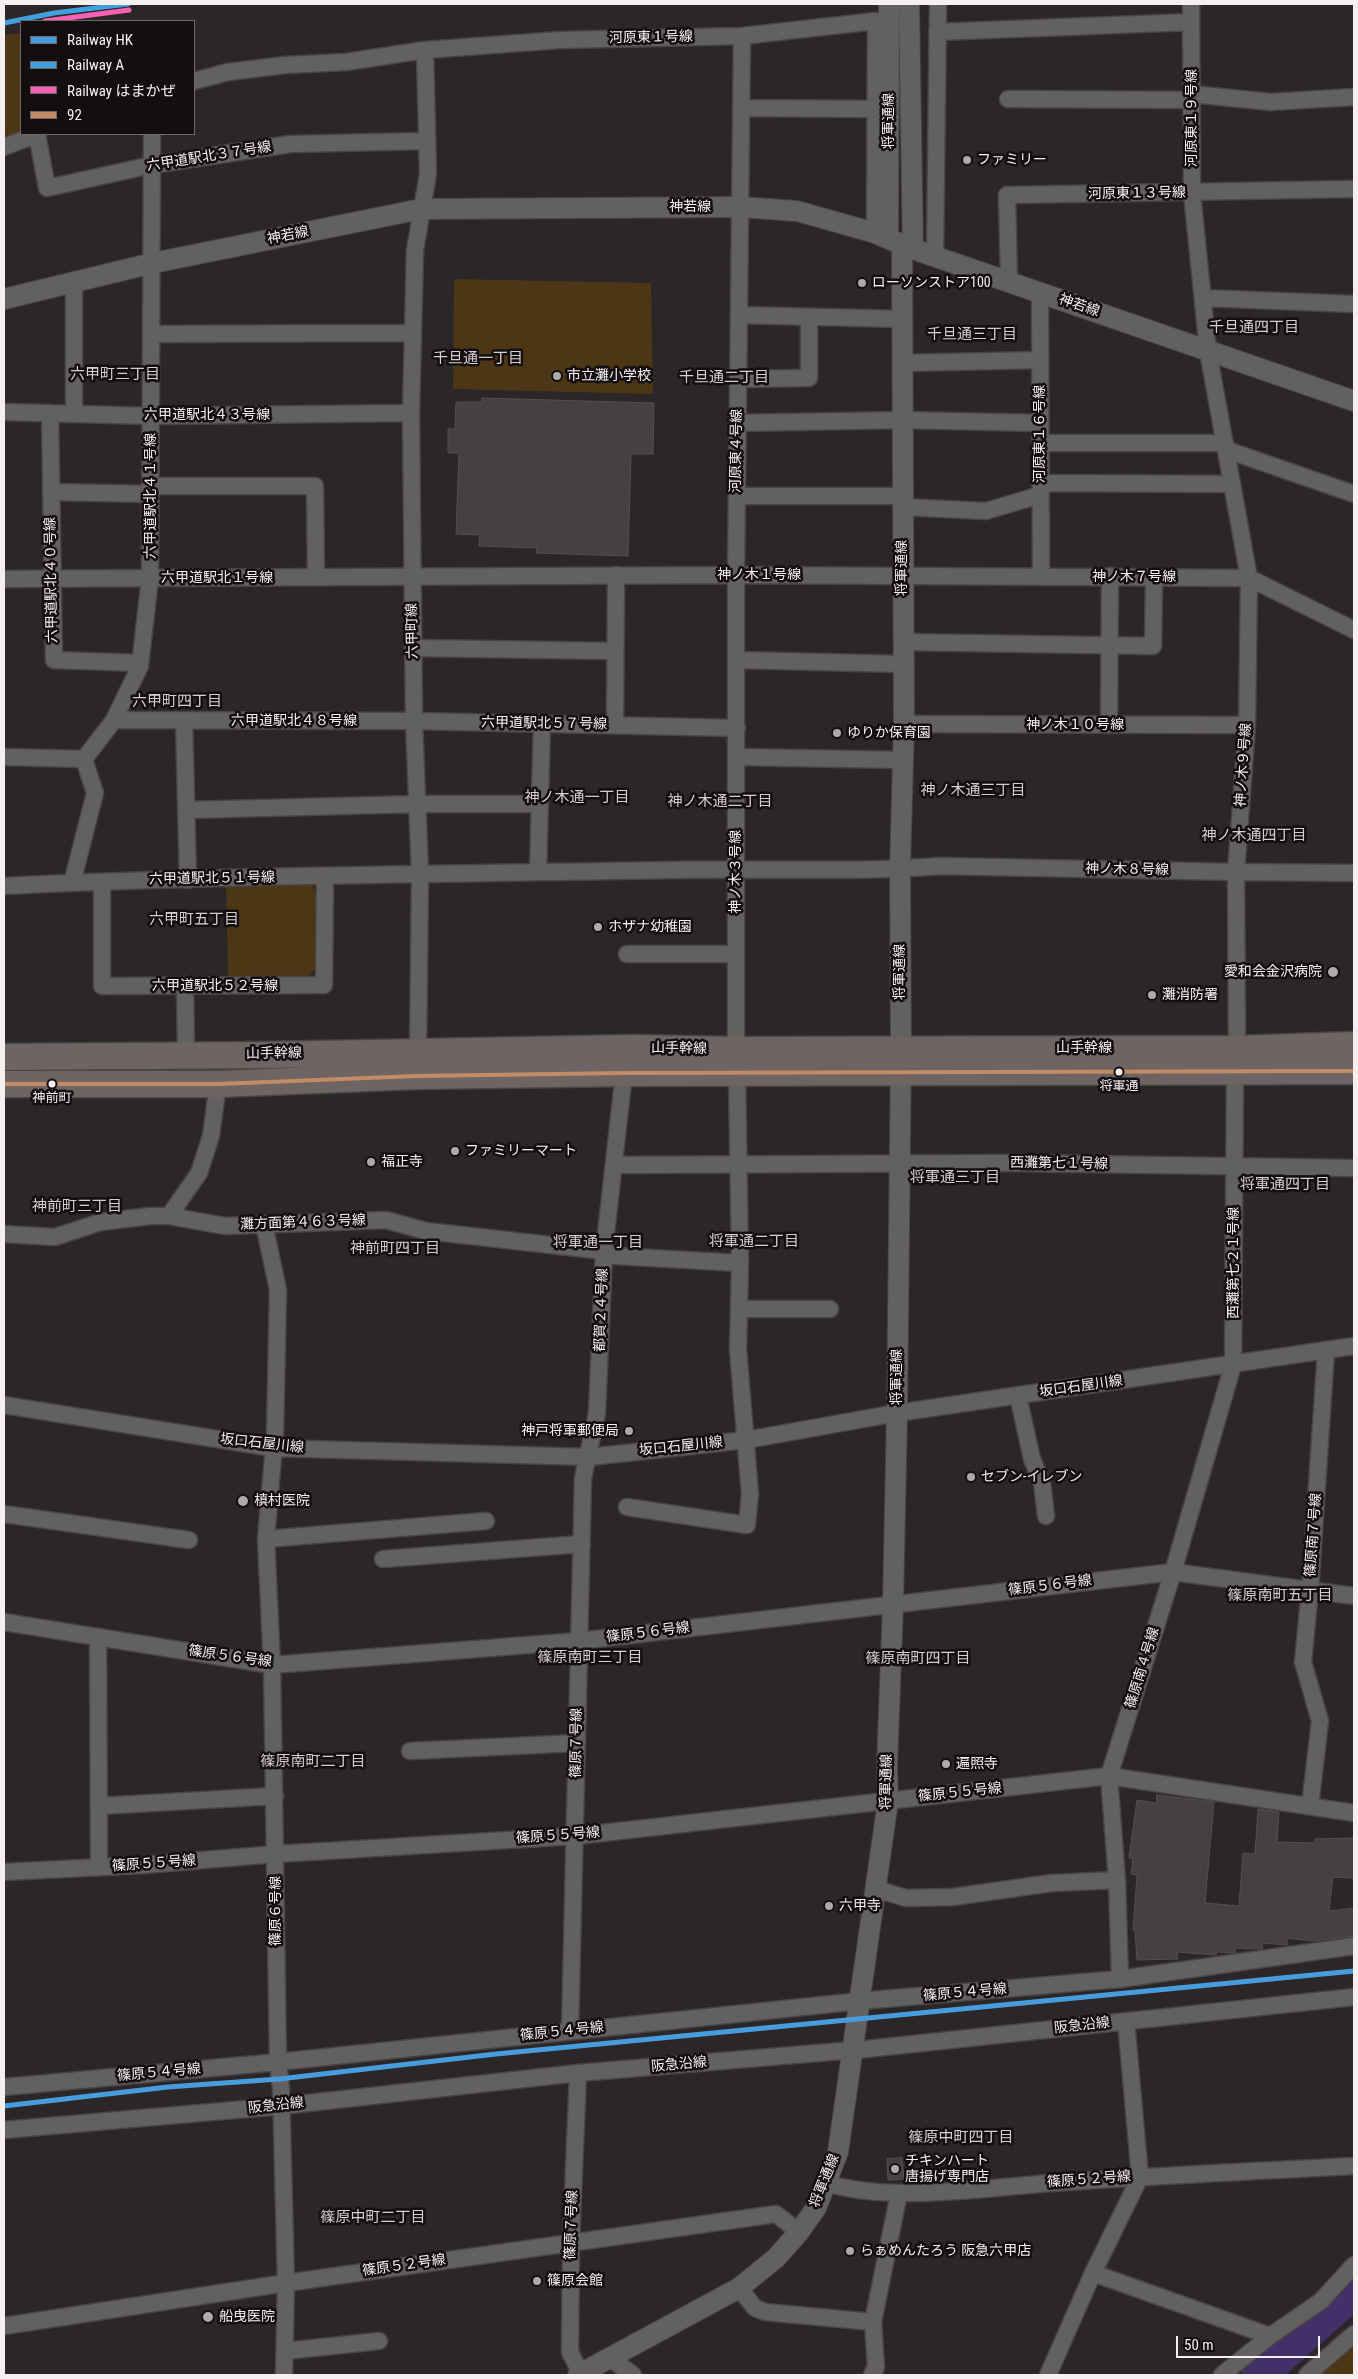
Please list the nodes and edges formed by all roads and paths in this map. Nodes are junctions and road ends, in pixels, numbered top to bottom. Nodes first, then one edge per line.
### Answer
1 (889, 4) edge
2 (909, 4) edge
3 (938, 4) edge
4 (1191, 4) edge
5 (1192, 22) junction
6 (937, 32) junction
7 (742, 36) junction
8 (425, 50) junction
9 (195, 81) edge
10 (1192, 97) junction
11 (1354, 97) edge
12 (1008, 99) dead end
13 (741, 108) junction
14 (876, 109) junction
15 (34, 135) edge
16 (37, 135) edge
17 (152, 135) edge
18 (428, 141) junction
19 (4, 147) edge
20 (152, 165) junction
21 (1354, 189) edge
22 (1192, 193) junction
23 (740, 207) junction
24 (421, 210) junction
25 (894, 241) junction
26 (935, 255) junction
27 (153, 263) junction
28 (1009, 281) junction
29 (74, 282) junction
30 (1040, 292) junction
31 (1203, 298) junction
32 (4, 299) edge
33 (1354, 304) edge
34 (739, 315) junction
35 (810, 317) junction
36 (901, 319) junction
37 (152, 334) junction
38 (413, 334) junction
39 (1208, 351) junction
40 (1040, 360) junction
41 (901, 363) junction
42 (738, 379) junction
43 (1354, 401) edge
44 (4, 412) edge
45 (50, 413) junction
46 (411, 413) junction
47 (74, 414) junction
48 (150, 416) junction
49 (901, 420) junction
50 (738, 423) junction
51 (1040, 423) junction
52 (1040, 443) junction
53 (1226, 446) junction
54 (1232, 484) junction
55 (1040, 489) junction
56 (151, 490) junction
57 (51, 492) junction
58 (1354, 494) edge
59 (737, 496) junction
60 (902, 501) junction
61 (616, 575) junction
62 (736, 575) junction
63 (902, 575) junction
64 (412, 576) junction
65 (1041, 576) junction
66 (1110, 576) junction
67 (316, 577) junction
68 (1154, 577) junction
69 (150, 578) junction
70 (1249, 578) junction
71 (4, 579) edge
72 (52, 579) junction
73 (1354, 630) edge
74 (903, 642) junction
75 (1109, 645) junction
76 (413, 648) junction
77 (615, 652) junction
78 (737, 660) junction
79 (140, 663) junction
80 (903, 664) junction
81 (114, 720) junction
82 (184, 720) junction
83 (414, 721) junction
84 (542, 723) junction
85 (904, 724) junction
86 (615, 725) junction
87 (1108, 725) junction
88 (1247, 725) junction
89 (737, 728) junction
90 (4, 757) edge
91 (737, 757) junction
92 (84, 759) junction
93 (903, 760) junction
94 (418, 804) junction
95 (540, 804) junction
96 (187, 810) junction
97 (736, 869) junction
98 (900, 869) junction
99 (617, 871) joint
100 (538, 872) junction
101 (1236, 872) junction
102 (1354, 873) edge
103 (420, 874) junction
104 (325, 876) junction
105 (188, 880) junction
106 (102, 882) junction
107 (72, 883) junction
108 (4, 886) edge
109 (627, 954) dead end
110 (736, 954) junction
111 (185, 985) junction
112 (1354, 1045) edge
113 (901, 1048) junction
114 (418, 1052) junction
115 (186, 1055) junction
116 (4, 1057) edge
117 (1236, 1060) junction
118 (737, 1062) junction
119 (1354, 1071) edge
120 (624, 1073) junction
121 (900, 1074) junction
122 (4, 1084) edge
123 (218, 1084) junction
124 (899, 1164) junction
125 (614, 1165) junction
126 (739, 1165) junction
127 (1234, 1166) junction
128 (1354, 1168) edge
129 (169, 1216) junction
130 (264, 1224) junction
131 (4, 1234) edge
132 (604, 1251) junction
133 (740, 1263) junction
134 (739, 1309) junction
135 (830, 1309) dead end
136 (1354, 1346) edge
137 (1326, 1351) junction
138 (1233, 1365) junction
139 (1018, 1396) junction
140 (4, 1405) edge
141 (897, 1413) junction
142 (746, 1440) junction
143 (273, 1448) junction
144 (589, 1456) junction
145 (628, 1508) dead end
146 (4, 1514) edge
147 (1046, 1516) dead end
148 (486, 1521) dead end
149 (266, 1539) junction
150 (189, 1540) dead end
151 (582, 1544) junction
152 (383, 1559) dead end
153 (1173, 1572) junction
154 (1310, 1590) junction
155 (1354, 1596) edge
156 (894, 1604) junction
157 (4, 1622) edge
158 (98, 1637) junction
159 (579, 1641) junction
160 (272, 1665) junction
161 (577, 1743) junction
162 (410, 1751) dead end
163 (1109, 1776) junction
164 (275, 1796) junction
165 (888, 1801) junction
166 (99, 1806) junction
167 (1310, 1806) junction
168 (1354, 1813) edge
169 (574, 1836) junction
170 (276, 1854) junction
171 (99, 1867) junction
172 (4, 1872) edge
173 (1117, 1880) junction
174 (876, 1889) junction
175 (1354, 1946) edge
176 (1120, 1979) junction
177 (1354, 1997) edge
178 (860, 2001) junction
179 (1126, 2021) junction
180 (570, 2031) junction
181 (853, 2050) junction
182 (278, 2062) junction
183 (578, 2073) junction
184 (4, 2087) edge
185 (281, 2106) junction
186 (4, 2130) edge
187 (1354, 2166) edge
188 (1140, 2177) junction
189 (826, 2183) junction
190 (899, 2193) junction
191 (799, 2232) junction
192 (571, 2242) junction
193 (1354, 2265) edge
194 (1093, 2273) junction
195 (286, 2283) junction
196 (739, 2288) junction
197 (873, 2322) junction
198 (4, 2326) edge
199 (1354, 2334) edge
200 (1270, 2336) junction
201 (379, 2341) dead end
202 (285, 2351) junction
203 (610, 2358) junction
204 (580, 2374) edge
205 (284, 2375) edge
206 (633, 2375) edge
207 (872, 2375) edge
208 (1048, 2375) edge
209 (1222, 2375) edge
210 (1307, 2375) edge

1 - 25 street, 将軍通線
2 - 25 street
3 - 6 street
4 - 5 street, 河原東１９号線
5 - 6 street
5 - 10 street, 河原東１９号線
6 - 26 street
7 - 8 street, 河原東１号線
7 - 13 street, 河原東４号線
7 - 14 street, 河原東１号線
8 - 9 street, 河原東１号線
8 - 18 street, 六甲町線
10 - 11 street
10 - 12 street
10 - 22 street, 河原東１９号線
13 - 14 street
13 - 23 street, 河原東４号線
14 - 25 street
15 - 19 street
16 - 20 street, 六甲道駅北３７号線
17 - 20 street, 六甲道駅北４１号線
18 - 20 street, 六甲道駅北３７号線
18 - 24 street, 六甲町線
20 - 27 street, 六甲道駅北４１号線
21 - 22 street, 河原東１３号線
22 - 28 street, 河原東１３号線
22 - 31 street, 河原東１９号線
23 - 24 street, 神若線
23 - 25 street, 神若線
23 - 34 street, 河原東４号線
24 - 27 street, 神若線
24 - 38 street, 六甲町線
25 - 26 street, 神若線
25 - 36 street, 将軍通線
26 - 28 street, 神若線
27 - 29 street, 神若線
27 - 37 street, 六甲道駅北４１号線
28 - 30 street, 神若線
29 - 32 street, 神若線
29 - 47 street
30 - 39 street, 神若線
30 - 40 street, 河原東１６号線
31 - 33 street
31 - 39 street, 河原東１９号線
34 - 35 street
34 - 42 street, 河原東４号線
35 - 36 street
35 - 42 street
36 - 41 street, 将軍通線
37 - 38 street
37 - 48 street, 六甲道駅北４１号線
38 - 46 street, 六甲町線
39 - 43 street, 神若線
39 - 53 street, 河原東１９号線
40 - 41 street
40 - 51 street, 河原東１６号線
41 - 49 street, 将軍通線
42 - 50 street, 河原東４号線
44 - 45 street, 六甲道駅北４３号線
45 - 47 street, 六甲道駅北４３号線
45 - 57 street, 六甲道駅北４０号線
46 - 48 street, 六甲道駅北４３号線
46 - 64 street, 六甲町線
47 - 48 street, 六甲道駅北４３号線
48 - 56 street, 六甲道駅北４１号線
49 - 50 street
49 - 51 street
49 - 60 street, 将軍通線
50 - 59 street, 河原東４号線
51 - 52 street, 河原東１６号線
52 - 53 street
52 - 55 street, 河原東１６号線
53 - 54 street, 神ノ木９号線
53 - 58 street
54 - 55 street
54 - 70 street, 神ノ木９号線
55 - 60 street
55 - 65 street, 河原東１６号線
56 - 57 street
56 - 67 street
56 - 69 street, 六甲道駅北４１号線
57 - 72 street, 六甲道駅北４０号線
59 - 60 street
59 - 62 street, 河原東４号線
60 - 63 street, 将軍通線
61 - 62 street, 神ノ木１号線
61 - 64 street, 神ノ木１号線
61 - 77 street, 六甲道駅北５７号線
62 - 63 street, 神ノ木１号線
62 - 78 street, 神ノ木３号線
63 - 65 street, 神ノ木７号線
63 - 74 street, 将軍通線
64 - 67 street, 六甲道駅北１号線
64 - 76 street, 六甲町線
65 - 66 street, 神ノ木７号線
66 - 68 street, 神ノ木７号線
66 - 75 street
67 - 69 street, 六甲道駅北１号線
68 - 70 street, 神ノ木７号線
68 - 75 street
69 - 72 street
69 - 79 street, 六甲道駅北１号線
70 - 73 street, 神ノ木７号線
70 - 88 street, 神ノ木９号線
71 - 72 street
72 - 79 street, 六甲道駅北４０号線
74 - 75 street
74 - 80 street, 将軍通線
75 - 87 street
76 - 77 street
76 - 83 street, 六甲町線
77 - 86 street, 六甲道駅北５７号線
78 - 80 street
78 - 89 street, 神ノ木３号線
79 - 81 street, 六甲道駅北１号線
80 - 85 street, 将軍通線
81 - 82 street, 六甲道駅北４８号線
81 - 92 street, 六甲道駅北１号線
82 - 83 street, 六甲道駅北４８号線
82 - 96 street
83 - 84 street, 六甲道駅北５７号線
83 - 94 street, 六甲町線
84 - 86 street, 六甲道駅北５７号線
84 - 95 street
85 - 87 street, 神ノ木１０号線
85 - 93 street, 将軍通線
86 - 89 street
87 - 88 street, 神ノ木１０号線
88 - 101 street, 神ノ木９号線
89 - 91 street, 神ノ木３号線
90 - 92 street
91 - 93 street
91 - 97 street, 神ノ木３号線
92 - 107 street
93 - 98 street, 将軍通線
94 - 95 street
94 - 96 street
94 - 103 street, 六甲町線
95 - 100 street
96 - 105 street
97 - 98 street, 神ノ木８号線
97 - 99 street, 神ノ木８号線
97 - 110 street, 神ノ木３号線
98 - 101 street, 神ノ木８号線
98 - 113 street, 将軍通線
99 - 100 street, 六甲道駅北５１号線
100 - 103 street, 六甲道駅北５１号線
101 - 102 street, 神ノ木８号線
101 - 117 street, 神ノ木９号線
103 - 104 street, 六甲道駅北５１号線
103 - 114 street, 六甲町線
104 - 105 street, 六甲道駅北５１号線
104 - 111 street, 六甲道駅北５２号線
105 - 106 street, 六甲道駅北５１号線
106 - 107 street, 六甲道駅北５１号線
106 - 111 street, 六甲道駅北５２号線
107 - 108 street, 六甲道駅北５１号線
109 - 110 street
110 - 118 street, 神ノ木３号線
111 - 115 street
112 - 117 main road, 山手幹線
113 - 117 main road, 山手幹線
113 - 118 main road, 山手幹線
113 - 121 street, 将軍通線
114 - 115 main road, 山手幹線
114 - 118 main road, 山手幹線
115 - 116 main road, 山手幹線
117 - 119 main road, 山手幹線
117 - 121 main road, 山手幹線
117 - 127 street, 西灘第七２１号線
118 - 120 main road, 山手幹線
118 - 121 main road, 山手幹線
118 - 126 street, 神ノ木３号線
120 - 123 main road, 山手幹線
120 - 125 street, 都賀２４号線
121 - 124 street, 将軍通線
122 - 123 main road, 山手幹線
123 - 129 street
124 - 126 street, 西灘第七１号線
124 - 127 street, 西灘第七１号線
124 - 141 street, 将軍通線
125 - 126 street, 西灘第七１号線
125 - 132 street, 都賀２４号線
126 - 133 street, 神ノ木３号線
127 - 128 street, 西灘第七１号線
127 - 138 street, 西灘第七２１号線
129 - 130 street, 灘方面第４６３号線
129 - 131 street, 灘方面第４６３号線
130 - 132 street, 灘方面第４６３号線
130 - 143 street, 篠原６号線
132 - 133 street, 灘方面第４６３号線
132 - 144 street, 都賀２４号線
133 - 134 street, 神ノ木３号線
134 - 135 street
134 - 142 street, 神ノ木３号線
136 - 137 street, 坂口石屋川線
137 - 138 street, 坂口石屋川線
137 - 154 street, 篠原南７号線
138 - 139 street, 坂口石屋川線
138 - 153 street, 篠原南４号線
139 - 141 street, 坂口石屋川線
139 - 147 street
140 - 143 street, 坂口石屋川線
141 - 142 street, 坂口石屋川線
141 - 156 street, 将軍通線
142 - 144 street, 坂口石屋川線
142 - 145 street, 神ノ木３号線
143 - 144 street, 坂口石屋川線
143 - 149 street, 篠原６号線
144 - 151 street, 篠原７号線
146 - 150 street
148 - 149 street
149 - 160 street, 篠原６号線
151 - 152 street
151 - 159 street, 篠原７号線
153 - 154 street, 篠原５６号線
153 - 156 street, 篠原５６号線
153 - 163 street, 篠原南４号線
154 - 155 street, 篠原５６号線
154 - 167 street, 篠原南７号線
156 - 159 street, 篠原５６号線
156 - 165 street, 将軍通線
157 - 158 street, 篠原５６号線
158 - 160 street, 篠原５６号線
158 - 166 street
159 - 160 street, 篠原５６号線
159 - 161 street, 篠原７号線
160 - 164 street, 篠原６号線
161 - 162 street
161 - 169 street, 篠原７号線
163 - 165 street, 篠原５５号線
163 - 167 street, 篠原５５号線
163 - 173 street, 篠原南４号線
164 - 166 street
164 - 170 street, 篠原６号線
165 - 169 street, 篠原５５号線
165 - 174 street, 将軍通線
166 - 171 street
167 - 168 street, 篠原５５号線
169 - 170 street, 篠原５５号線
169 - 180 street, 篠原７号線
170 - 171 street, 篠原５５号線
170 - 182 street, 篠原６号線
171 - 172 street, 篠原５５号線
173 - 174 street
173 - 176 street, 篠原南４号線
174 - 178 street, 将軍通線
175 - 176 street, 篠原５４号線
176 - 178 street, 篠原５４号線
177 - 179 street, 阪急沿線
178 - 180 street, 篠原５４号線
178 - 181 street, 将軍通線
179 - 181 street, 阪急沿線
179 - 188 street
180 - 182 street, 篠原５４号線
181 - 183 street, 阪急沿線
181 - 189 street, 将軍通線
182 - 184 street, 篠原５４号線
182 - 185 street, 篠原６号線
183 - 185 street, 阪急沿線
183 - 192 street, 篠原７号線
185 - 186 street, 阪急沿線
185 - 195 street, 篠原６号線
187 - 188 street, 篠原５２号線
188 - 190 street, 篠原５２号線
188 - 194 street
189 - 190 street, 篠原５２号線
189 - 191 street, 将軍通線
190 - 197 street
191 - 192 street, 篠原５２号線
191 - 196 street, 将軍通線
192 - 195 street, 篠原５２号線
192 - 204 street, 篠原７号線
193 - 200 street
194 - 200 street
194 - 208 street
195 - 198 street, 篠原５２号線
195 - 202 street, 篠原６号線
196 - 197 street
196 - 203 street, 将軍通線
197 - 207 street
199 - 210 street
200 - 209 street
201 - 202 street
202 - 205 street, 篠原６号線
203 - 204 street, 将軍通線
203 - 206 street

